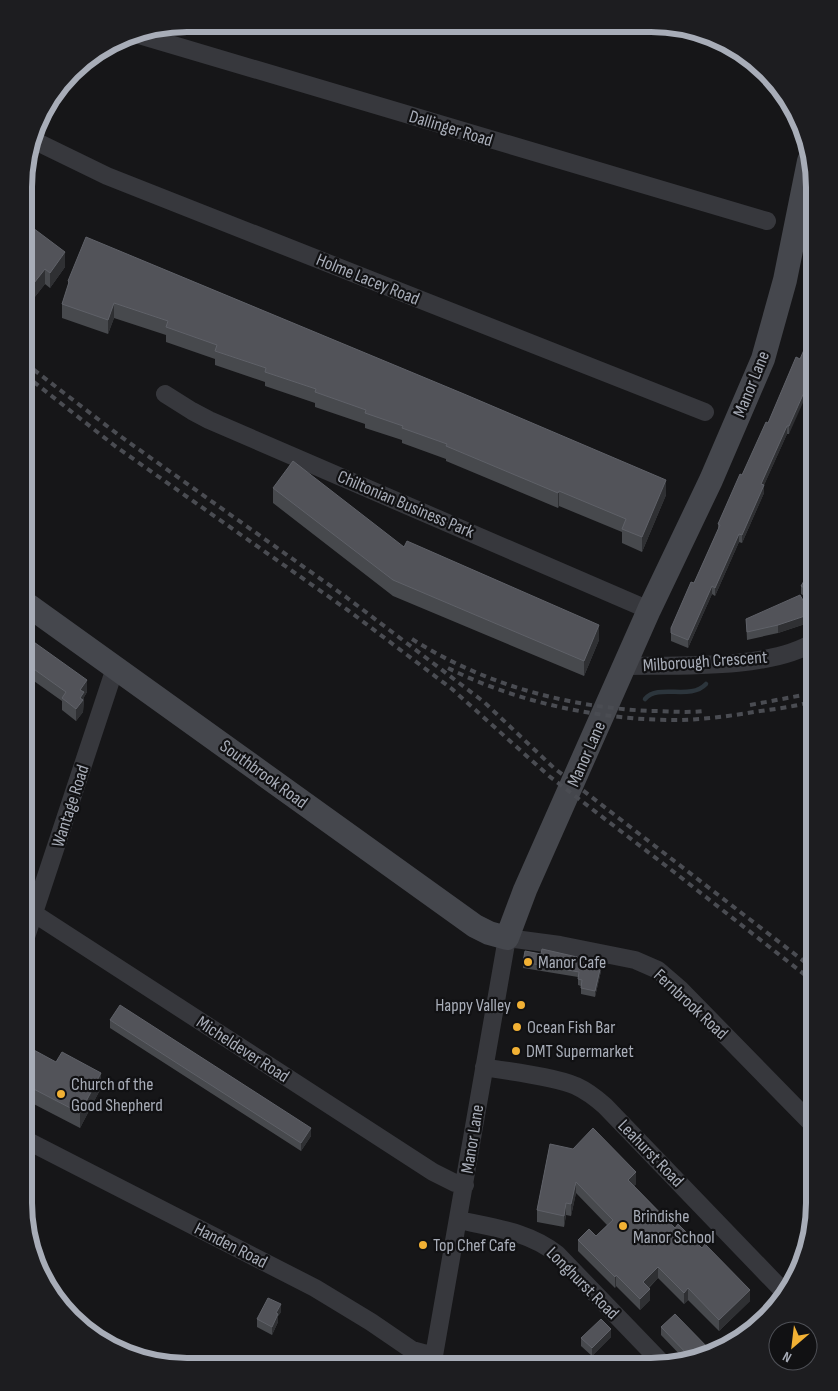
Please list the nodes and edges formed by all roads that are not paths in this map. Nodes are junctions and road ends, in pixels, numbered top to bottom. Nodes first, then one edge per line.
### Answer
1 (148, 38) edge
2 (39, 143) edge
3 (805, 180) edge
4 (767, 221) dead end
5 (165, 394) dead end
6 (705, 412) dead end
7 (32, 610) edge
8 (649, 610) junction
9 (806, 648) edge
10 (624, 666) junction
11 (115, 668) junction
12 (32, 902) edge
13 (32, 912) edge
14 (507, 938) junction
15 (484, 1067) junction
16 (805, 1117) edge
17 (32, 1144) edge
18 (465, 1186) junction
19 (459, 1220) junction
20 (780, 1288) edge
21 (427, 1358) edge
22 (434, 1358) edge
23 (657, 1358) edge

1 - 4 street, Dallinger Road
2 - 6 street, Holme Lacey Road
3 - 8 street, Manor Lane
5 - 8 street, Chiltonian Business Park
7 - 11 street, Southbrook Road
8 - 10 street, Manor Lane
9 - 10 street, Milborough Crescent
10 - 14 street, Manor Lane
11 - 12 street, Wantage Road
11 - 14 street, Southbrook Road
13 - 18 street, Micheldever Road
14 - 15 street, Manor Lane
14 - 16 street, Fernbrook Road
15 - 18 street, Manor Lane
15 - 20 street, Leahurst Road
17 - 21 street, Handen Road
18 - 19 street, Manor Lane
19 - 22 street, Manor Lane
19 - 23 street, Longhurst Road

